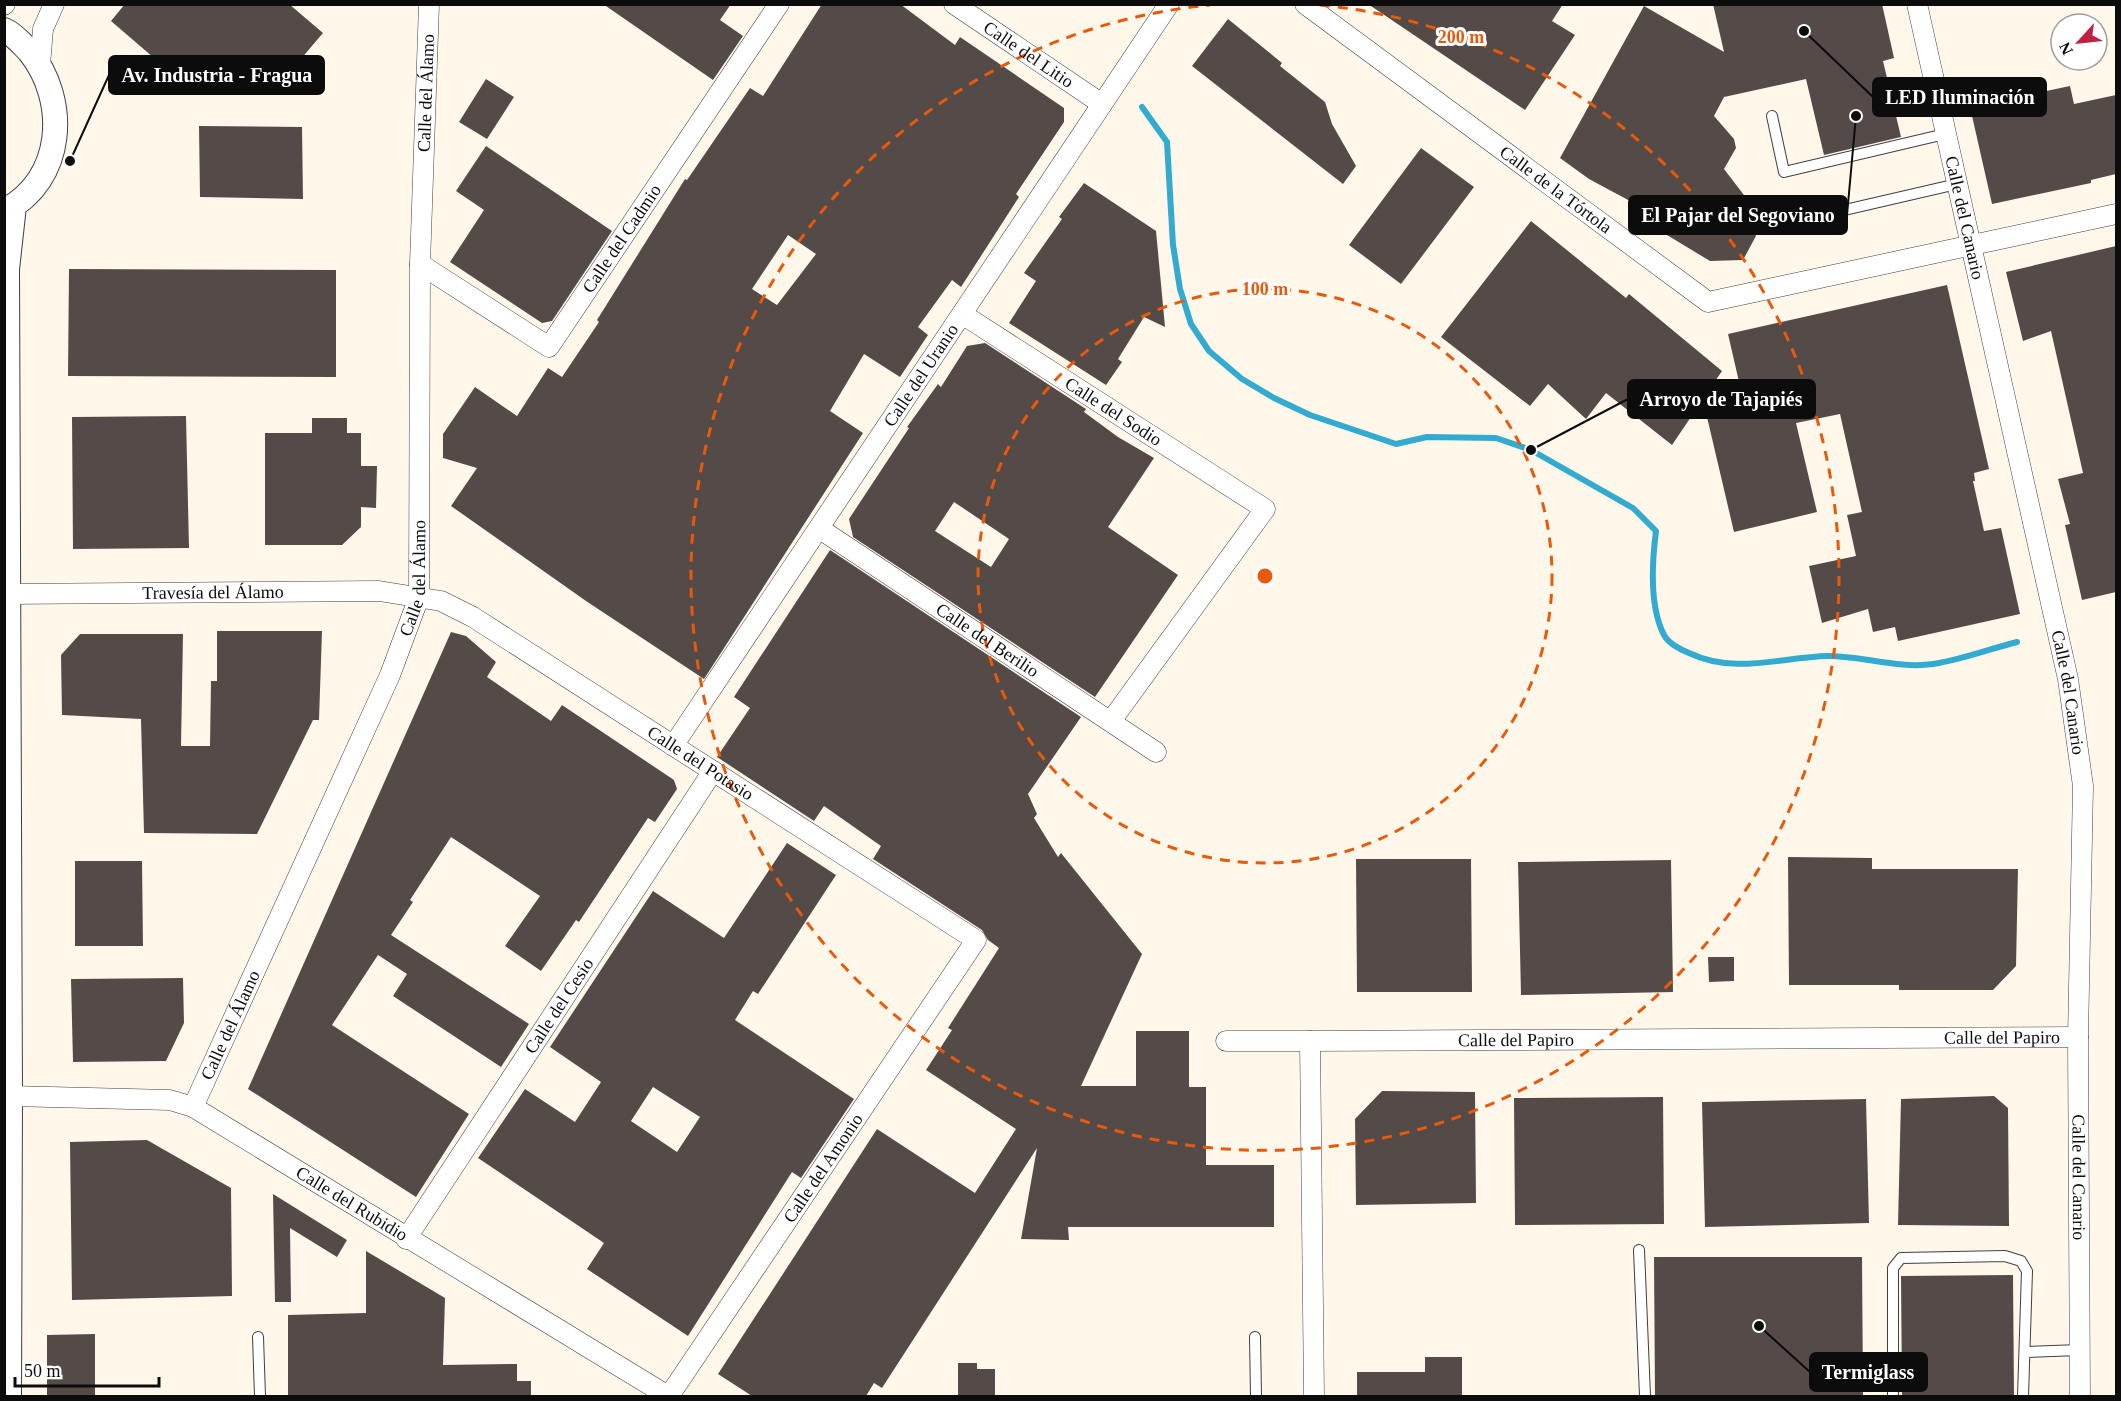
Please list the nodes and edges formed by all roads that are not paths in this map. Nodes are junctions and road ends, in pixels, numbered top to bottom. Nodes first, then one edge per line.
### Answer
1 (54, 4) edge
2 (429, 4) edge
3 (779, 4) edge
4 (954, 4) edge
5 (1169, 4) edge
6 (1305, 4) edge
7 (1917, 4) edge
8 (4, 30) edge
9 (40, 65) junction
10 (1102, 104) junction
11 (1772, 116) dead end
12 (1945, 134) junction
13 (1956, 184) junction
14 (9, 208) edge
15 (2116, 213) edge
16 (1797, 221) dead end
17 (1970, 245) junction
18 (420, 264) junction
19 (962, 314) junction
20 (820, 529) junction
21 (7, 594) junction
22 (419, 597) junction
23 (1111, 721) junction
24 (673, 746) junction
25 (1155, 752) dead end
26 (713, 771) junction
27 (976, 940) joint
28 (2079, 1037) junction
29 (1226, 1041) dead end
30 (1310, 1041) junction
31 (10, 1096) junction
32 (194, 1107) junction
33 (406, 1239) junction
34 (1639, 1250) dead end
35 (258, 1337) dead end
36 (1254, 1337) dead end
37 (2080, 1350) junction
38 (2025, 1352) junction
39 (9, 1396) edge
40 (260, 1396) edge
41 (669, 1396) edge
42 (1256, 1396) edge
43 (1314, 1396) edge
44 (1645, 1396) edge
45 (1893, 1396) edge
46 (2023, 1396) edge
47 (2080, 1396) edge

1 - 9 street
2 - 18 street, Calle del Álamo
3 - 18 street, Calle del Cadmio
4 - 10 street, Calle del Litio
5 - 10 street, Calle del Uranio
6 - 17 street, Calle de la Tórtola
7 - 12 street, Calle del Canario
8 - 9 street
9 - 14 street
10 - 19 street, Calle del Uranio
11 - 12 lane
12 - 13 street, Calle del Canario
13 - 16 lane
13 - 17 street, Calle del Canario
14 - 21 street
15 - 17 street, Calle de la Tórtola
17 - 28 street, Calle del Canario
18 - 22 street, Calle del Álamo
19 - 20 street, Calle del Uranio
19 - 23 street, Calle del Sodio
20 - 23 street, Calle del Berilio
20 - 24 street, Calle del Uranio
21 - 22 street, Travesía del Álamo
21 - 31 street
22 - 24 street, Calle del Potasio
22 - 32 street, Calle del Álamo
23 - 25 street, Calle del Berilio
24 - 26 street, Calle del Potasio
26 - 27 street, Calle del Potasio
26 - 33 street, Calle del Cesio
27 - 41 street, Calle del Amonio
28 - 30 street, Calle del Papiro
28 - 37 street, Calle del Canario
29 - 30 street, Calle del Papiro
30 - 43 street
31 - 32 street, Calle del Rubidio
31 - 39 street
32 - 33 street, Calle del Rubidio
33 - 41 street, Calle del Rubidio
34 - 44 lane
35 - 40 lane
36 - 42 lane
37 - 38 lane
37 - 47 street, Calle del Canario
38 - 45 lane
38 - 46 lane

